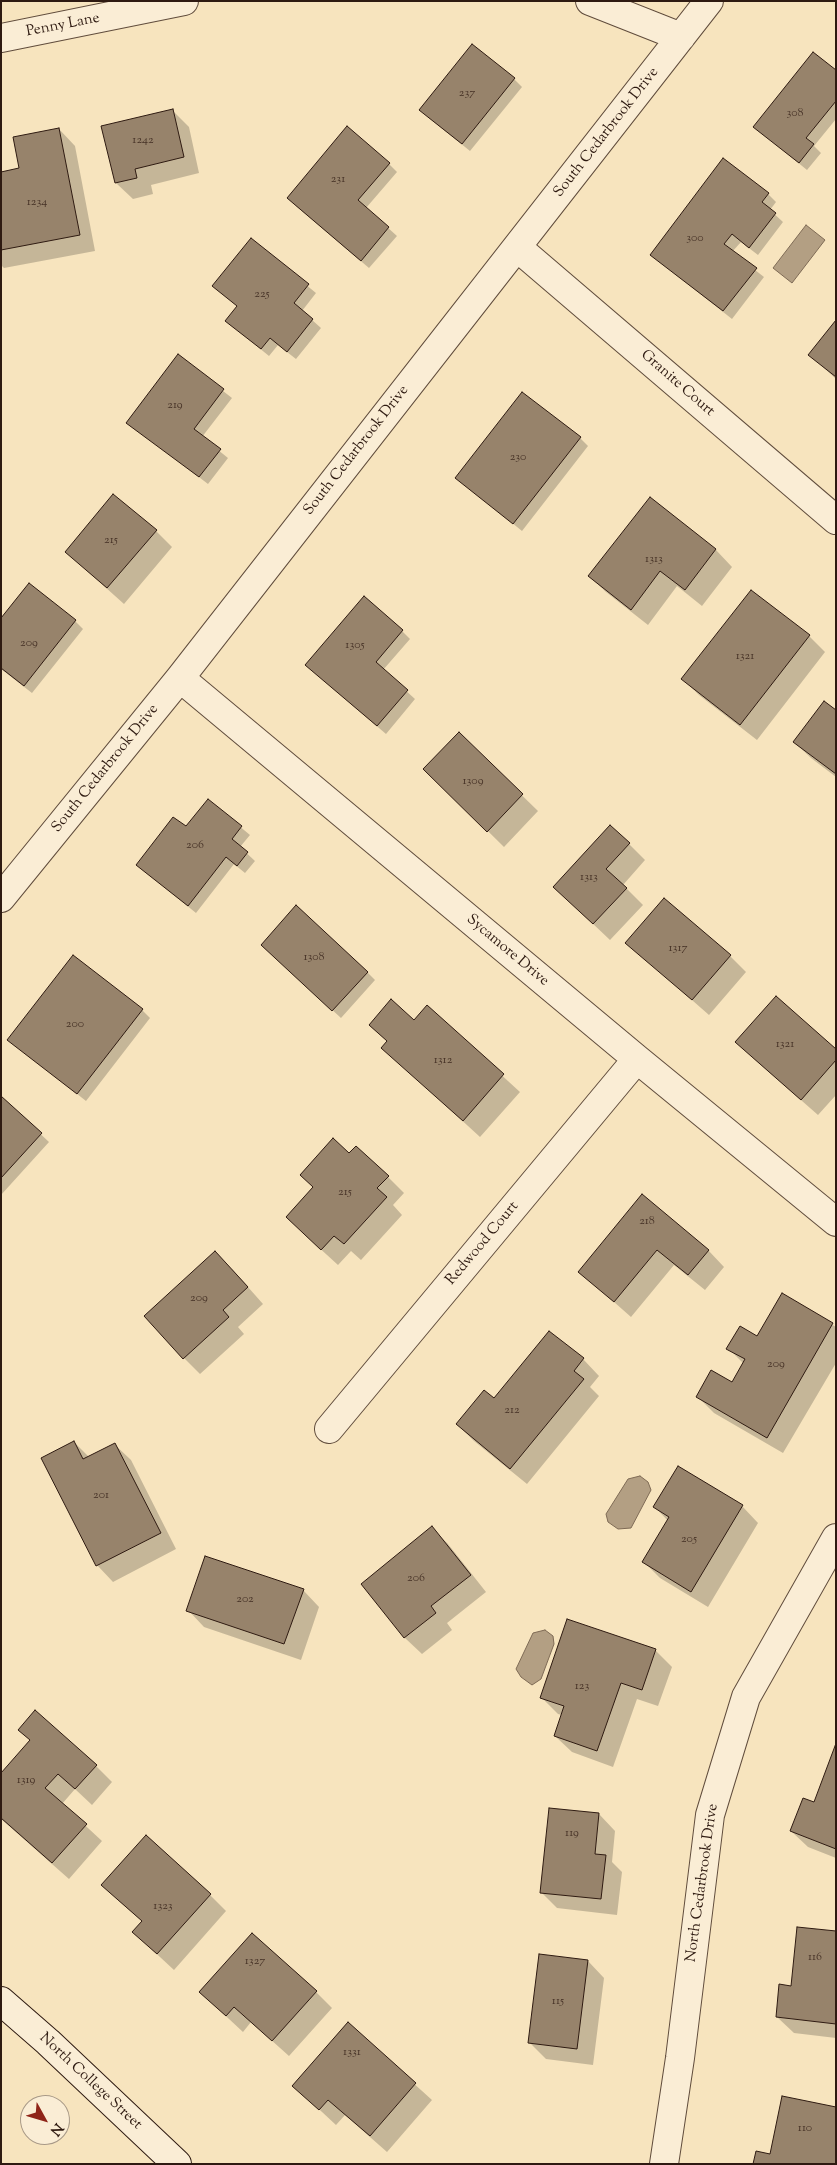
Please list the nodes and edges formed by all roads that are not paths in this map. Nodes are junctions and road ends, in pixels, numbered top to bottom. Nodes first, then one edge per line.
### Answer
1 (184, 1) edge
2 (590, 1) edge
3 (709, 1) edge
4 (682, 37) junction
5 (1, 38) edge
6 (518, 248) junction
7 (836, 520) edge
8 (180, 678) junction
9 (1, 898) edge
10 (637, 1059) junction
11 (836, 1222) edge
12 (329, 1429) dead end
13 (836, 1538) edge
14 (1, 2002) edge
15 (178, 2164) edge
16 (664, 2164) edge

1 - 5 street, Penny Lane
2 - 4 street
3 - 4 street, South Cedarbrook Drive
4 - 6 street, South Cedarbrook Drive
6 - 7 street, Granite Court
6 - 8 street, South Cedarbrook Drive
8 - 9 street, South Cedarbrook Drive
8 - 10 street, Sycamore Drive
10 - 11 street, Sycamore Drive
10 - 12 street, Redwood Court
13 - 16 street, North Cedarbrook Drive
14 - 15 street, North College Street

